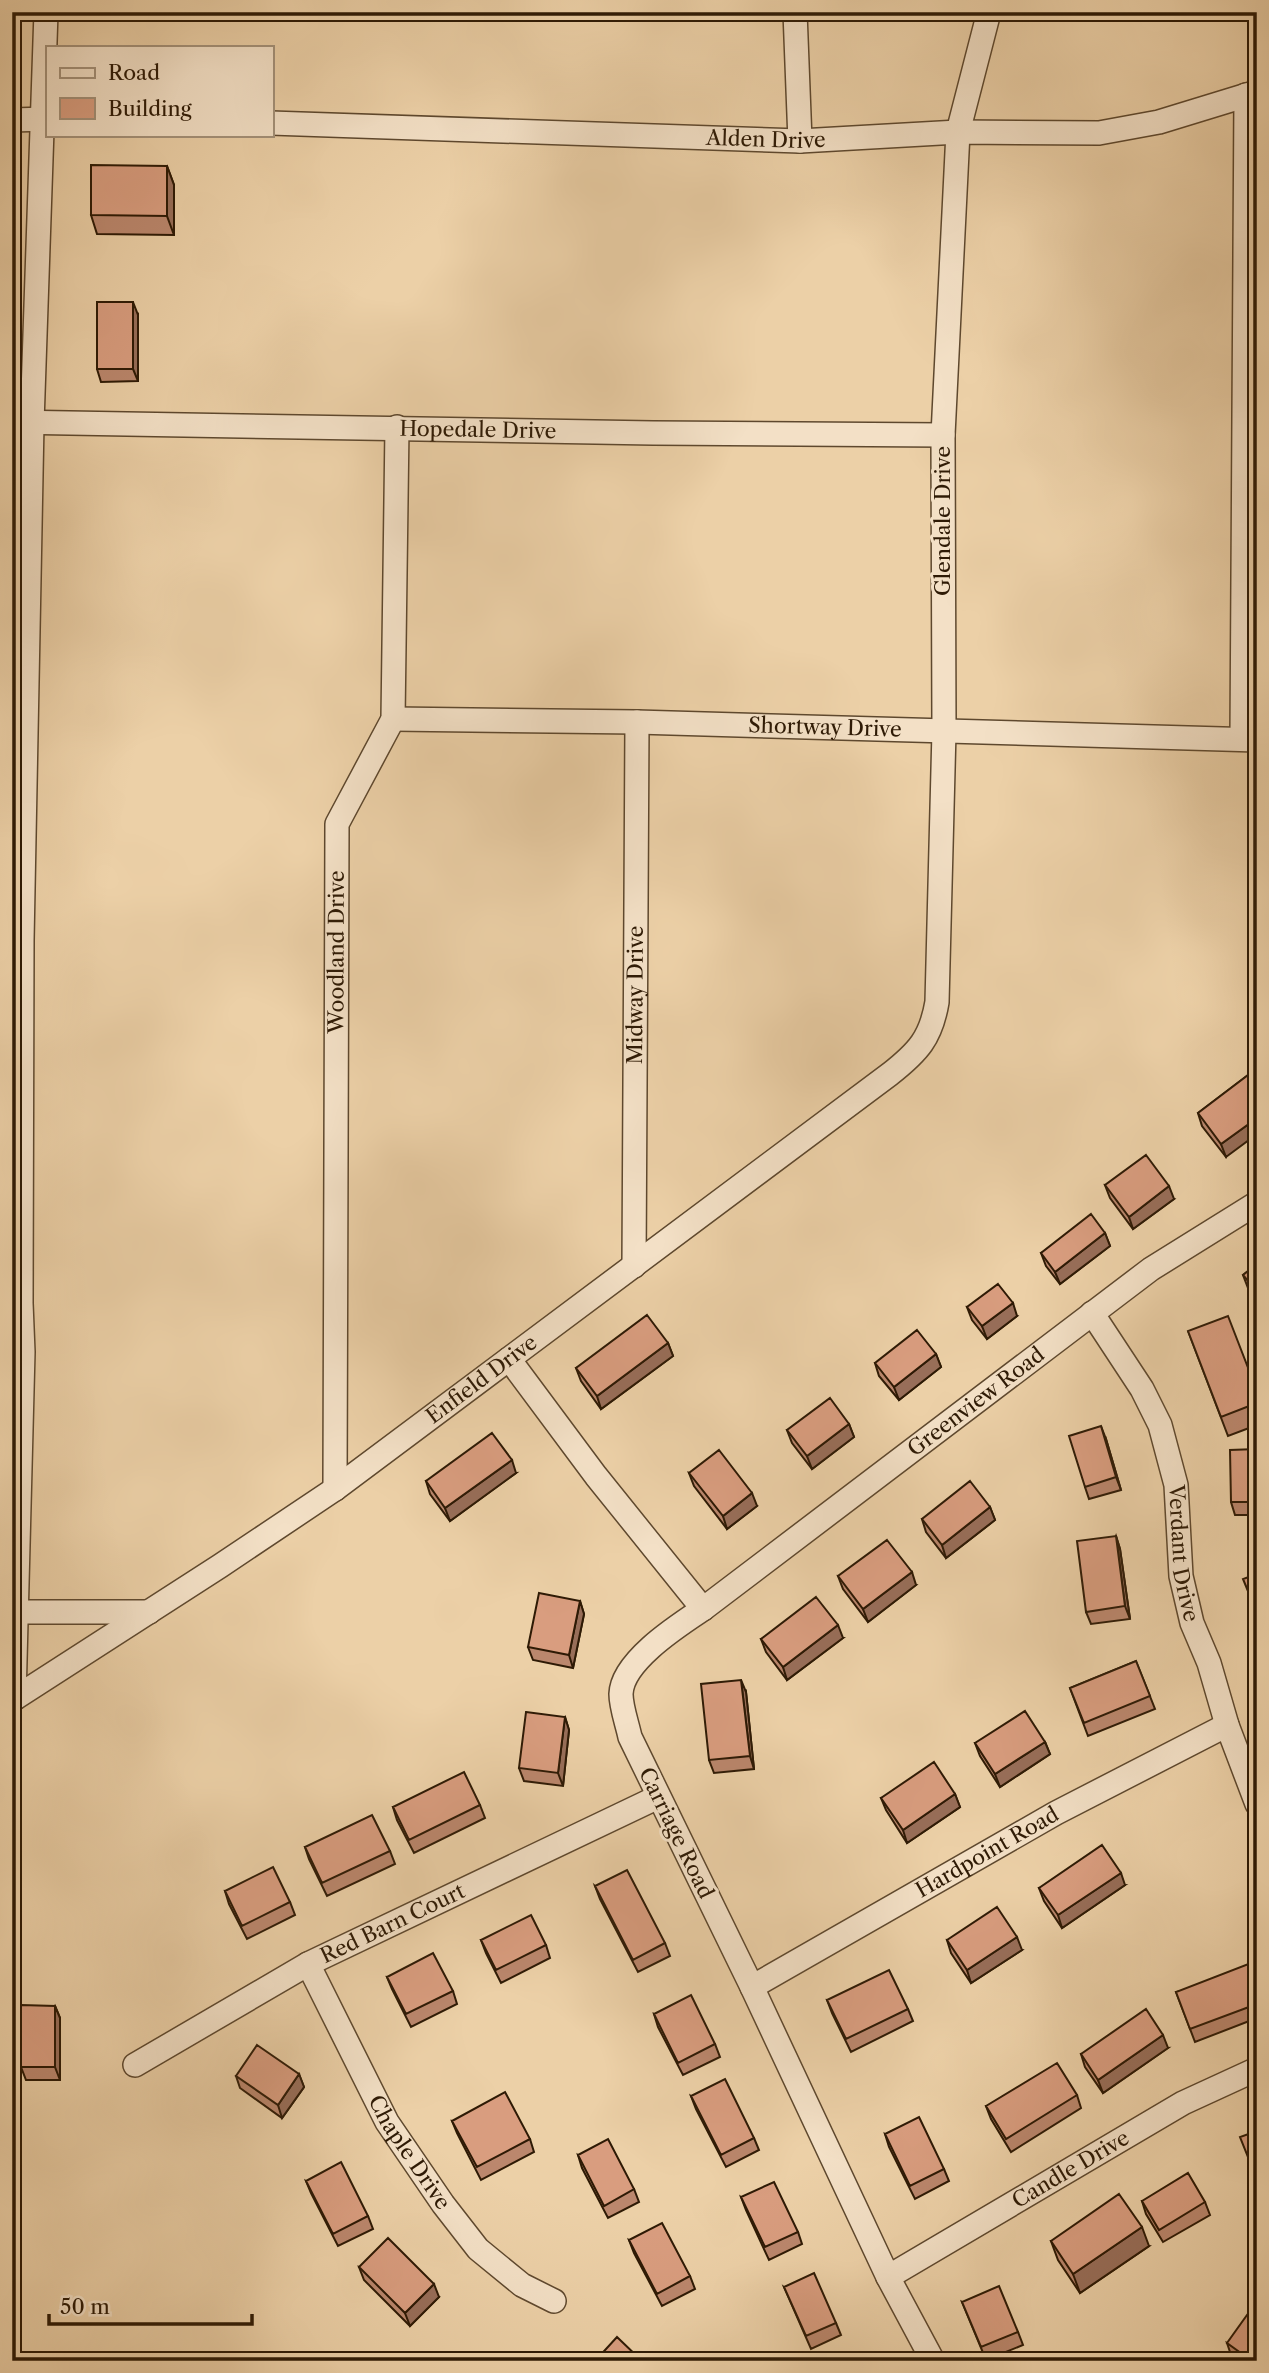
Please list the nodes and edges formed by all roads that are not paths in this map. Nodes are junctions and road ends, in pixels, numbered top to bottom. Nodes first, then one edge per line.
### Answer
1 (46, 12) edge
2 (795, 12) edge
3 (989, 12) edge
4 (1252, 93) edge
5 (44, 119) edge
6 (12, 120) edge
7 (273, 123) edge
8 (958, 132) junction
9 (800, 141) junction
10 (22, 422) edge
11 (397, 427) junction
12 (943, 435) junction
13 (19, 713) edge
14 (393, 719) junction
15 (637, 722) junction
16 (944, 731) junction
17 (1249, 739) edge
18 (18, 1007) edge
19 (929, 1032) joint
20 (1257, 1203) edge
21 (634, 1266) junction
22 (17, 1303) edge
23 (1092, 1313) junction
24 (509, 1359) junction
25 (335, 1489) junction
26 (703, 1609) junction
27 (14, 1612) edge
28 (149, 1612) junction
29 (13, 1699) edge
30 (1227, 1725) junction
31 (658, 1797) junction
32 (1257, 1804) edge
33 (308, 1964) junction
34 (752, 1987) junction
35 (135, 2065) dead end
36 (1257, 2069) edge
37 (888, 2277) junction
38 (554, 2301) dead end
39 (933, 2361) edge

1 - 5 street
2 - 9 street
3 - 8 street, Glendale Drive
4 - 8 street, Alden Drive
4 - 17 street
5 - 6 street
5 - 10 street
7 - 9 street, Alden Drive
8 - 9 street, Alden Drive
8 - 12 street, Glendale Drive
10 - 11 street, Hopedale Drive
10 - 13 street
11 - 12 street, Hopedale Drive
11 - 14 street, Woodland Drive
12 - 16 street, Glendale Drive
13 - 18 street
14 - 15 street, Shortway Drive
14 - 25 street, Woodland Drive
15 - 16 street, Shortway Drive
15 - 21 street, Midway Drive
16 - 17 street, Shortway Drive
16 - 19 street, Glendale Drive
18 - 22 street
19 - 21 street, Enfield Drive
20 - 23 street, Greenview Road
21 - 24 street, Enfield Drive
22 - 27 street
23 - 26 street, Greenview Road
23 - 30 street, Verdant Drive
24 - 25 street, Enfield Drive
24 - 26 street
25 - 28 street, Enfield Drive
26 - 31 street, Carriage Road
27 - 28 street
27 - 29 street
28 - 29 street, Enfield Drive
30 - 32 street, Verdant Drive
30 - 34 street, Hardpoint Road
31 - 33 street, Red Barn Court
31 - 34 street, Carriage Road
33 - 35 street, Red Barn Court
33 - 38 street, Chaple Drive
34 - 37 street, Carriage Road
36 - 37 street, Candle Drive
37 - 39 street, Carriage Road

